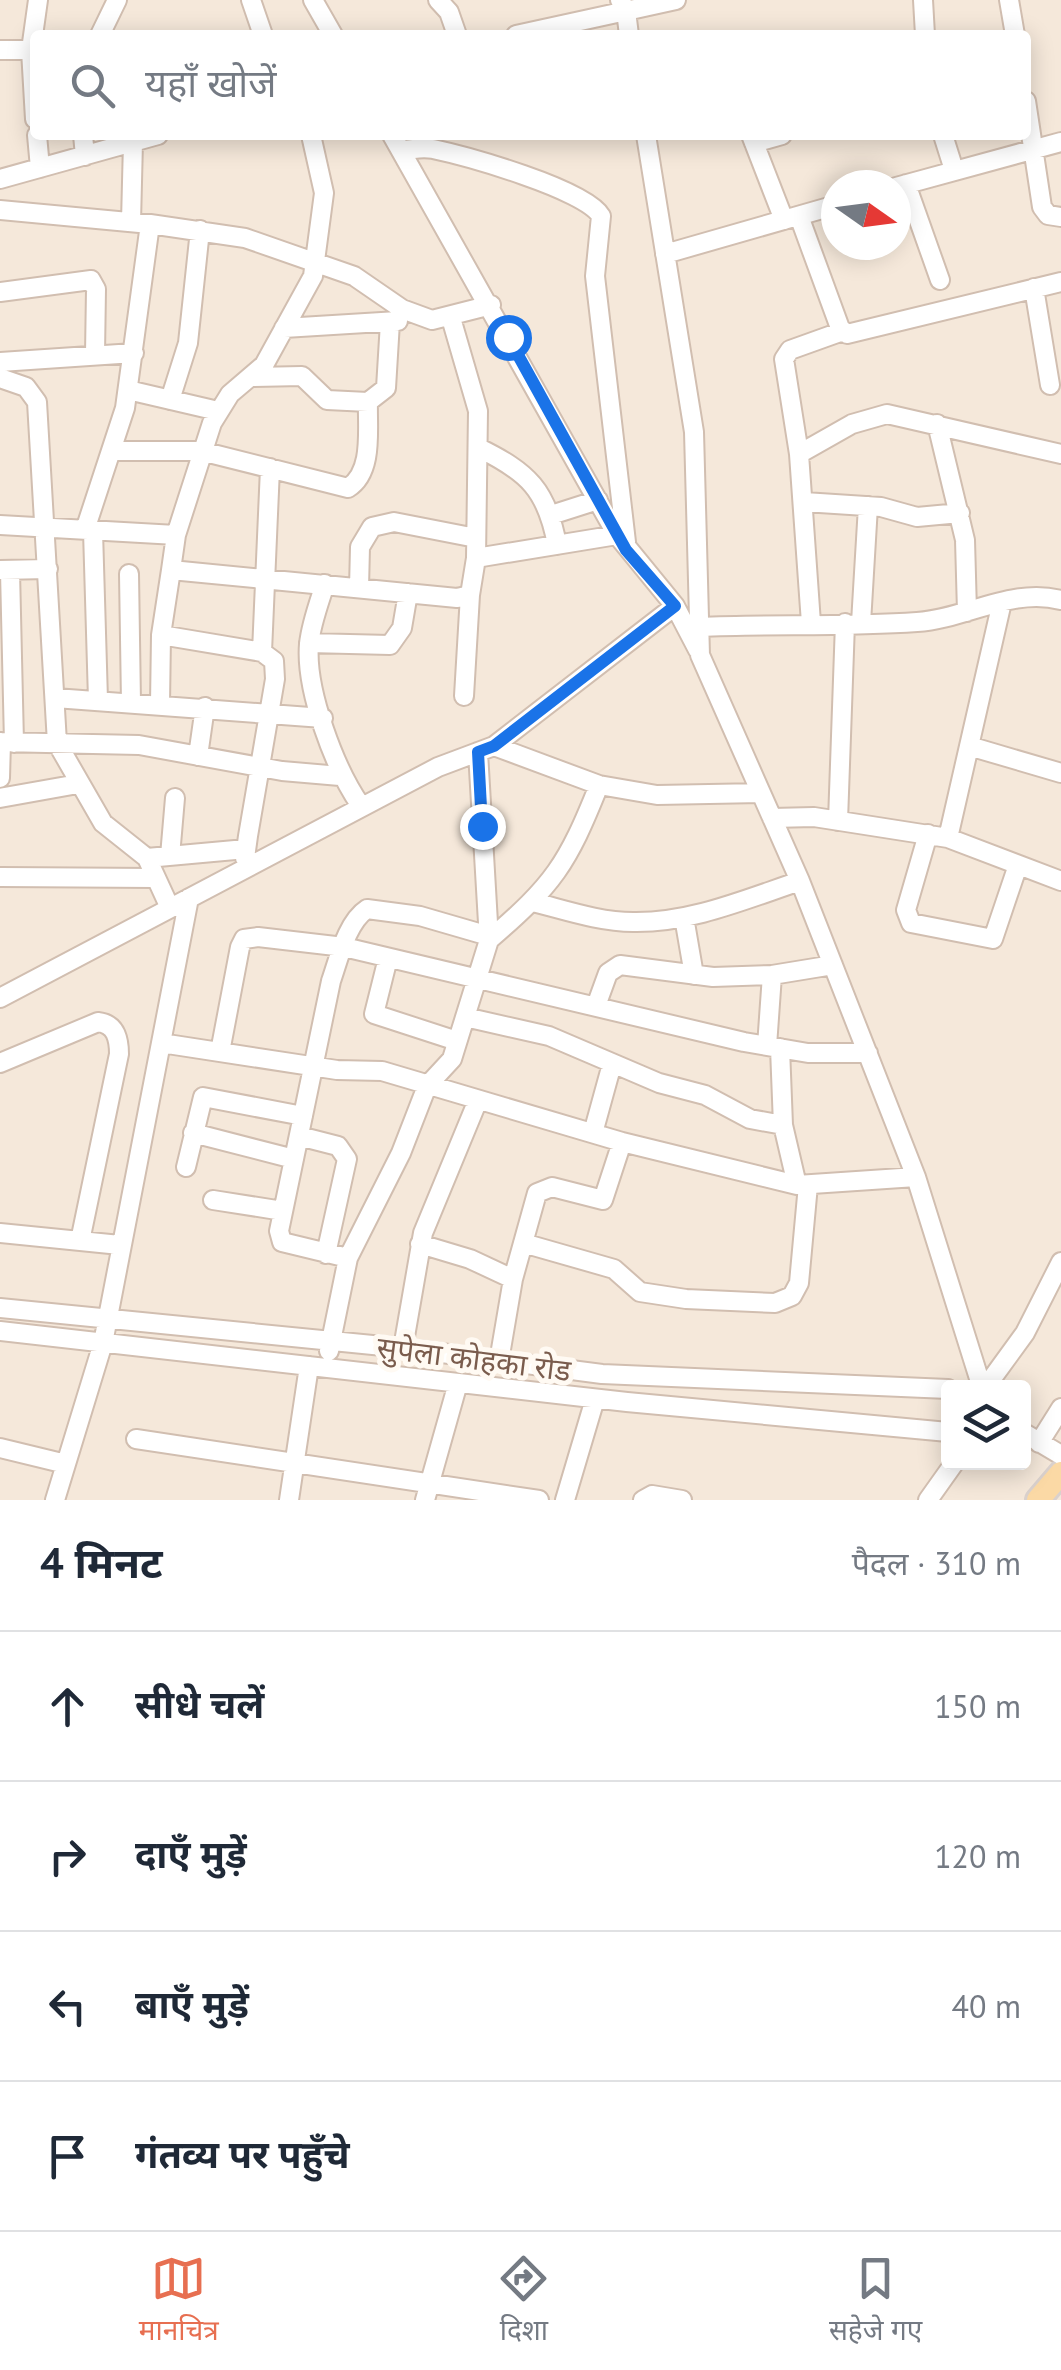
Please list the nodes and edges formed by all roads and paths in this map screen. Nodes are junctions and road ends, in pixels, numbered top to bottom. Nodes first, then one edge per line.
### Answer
1 (38, 0) edge
2 (116, 0) edge
3 (251, 0) edge
4 (313, 0) edge
5 (438, 0) edge
6 (676, 0) edge
7 (923, 0) edge
8 (1009, 0) edge
9 (623, 6) edge
10 (34, 30) edge
11 (102, 30) edge
12 (261, 30) edge
13 (331, 30) edge
14 (456, 30) edge
15 (534, 30) edge
16 (925, 30) edge
17 (1014, 30) edge
18 (0, 50) edge
19 (30, 50) edge
20 (1031, 132) edge
21 (37, 140) edge
22 (83, 140) edge
23 (140, 140) edge
24 (312, 140) edge
25 (647, 140) edge
26 (753, 140) edge
27 (945, 140) edge
28 (133, 142) junction
29 (1061, 142) edge
30 (396, 143) edge
31 (1034, 150) junction
32 (85, 156) junction
33 (40, 168) junction
34 (954, 170) junction
35 (0, 179) edge
36 (911, 183) edge
37 (821, 209) edge
38 (0, 210) edge
39 (911, 210) edge
40 (1061, 217) edge
41 (792, 218) junction
42 (141, 223) junction
43 (200, 230) junction
44 (665, 254) junction
45 (315, 264) junction
46 (940, 280) dead end
47 (1061, 282) edge
48 (1034, 288) junction
49 (0, 292) edge
50 (490, 305) junction
51 (418, 317) junction
52 (451, 318) junction
53 (390, 322) junction
54 (284, 328) junction
55 (843, 332) junction
56 (1053, 352) edge
57 (134, 353) junction
58 (95, 354) junction
59 (0, 362) edge
60 (253, 377) junction
61 (0, 378) edge
62 (1050, 385) dead end
63 (128, 390) junction
64 (170, 400) junction
65 (368, 402) junction
66 (218, 412) junction
67 (937, 424) junction
68 (479, 448) junction
69 (202, 450) junction
70 (112, 451) junction
71 (799, 454) junction
72 (1061, 454) edge
73 (270, 468) junction
74 (598, 500) junction
75 (804, 502) junction
76 (868, 506) junction
77 (960, 514) junction
78 (551, 516) junction
79 (0, 526) edge
80 (45, 528) junction
81 (89, 530) junction
82 (176, 535) junction
83 (476, 538) junction
84 (622, 543) junction
85 (557, 545) junction
86 (476, 558) junction
87 (5, 570) edge
88 (48, 570) junction
89 (171, 570) junction
90 (129, 574) dead end
91 (264, 579) junction
92 (325, 584) junction
93 (359, 588) junction
94 (408, 592) junction
95 (470, 594) junction
96 (1061, 600) edge
97 (1002, 602) junction
98 (675, 606) junction
99 (967, 612) junction
100 (812, 623) junction
101 (853, 623) junction
102 (700, 627) junction
103 (161, 635) junction
104 (309, 642) junction
105 (262, 652) junction
106 (700, 655) junction
107 (6, 694) edge
108 (464, 696) dead end
109 (54, 698) junction
110 (98, 700) junction
111 (131, 702) junction
112 (160, 704) junction
113 (205, 707) junction
114 (270, 715) junction
115 (324, 718) junction
116 (5, 742) edge
117 (57, 744) junction
118 (969, 746) junction
119 (486, 749) junction
120 (198, 756) junction
121 (1059, 765) edge
122 (262, 767) junction
123 (340, 776) junction
124 (0, 778) edge
125 (78, 784) junction
126 (599, 785) junction
127 (761, 793) junction
128 (0, 798) edge
129 (175, 798) dead end
130 (361, 806) junction
131 (772, 818) junction
132 (838, 821) junction
133 (928, 834) junction
134 (948, 838) junction
135 (170, 856) junction
136 (248, 857) junction
137 (147, 858) junction
138 (1018, 865) junction
139 (0, 878) edge
140 (155, 878) junction
141 (800, 880) junction
142 (1061, 881) edge
143 (189, 898) junction
144 (533, 902) junction
145 (170, 908) junction
146 (684, 917) junction
147 (489, 938) junction
148 (344, 946) junction
149 (388, 958) junction
150 (833, 965) junction
151 (694, 975) junction
152 (772, 975) junction
153 (477, 980) junction
154 (0, 998) edge
155 (596, 1006) junction
156 (465, 1017) junction
157 (457, 1042) junction
158 (160, 1043) junction
159 (773, 1047) junction
160 (220, 1052) junction
161 (868, 1053) junction
162 (0, 1063) edge
163 (612, 1064) junction
164 (314, 1066) junction
165 (427, 1086) junction
166 (478, 1100) junction
167 (303, 1116) junction
168 (783, 1125) junction
169 (193, 1133) junction
170 (593, 1133) junction
171 (299, 1136) junction
172 (622, 1142) junction
173 (294, 1159) junction
174 (186, 1168) dead end
175 (916, 1177) junction
176 (803, 1185) junction
177 (213, 1200) dead end
178 (282, 1211) junction
179 (0, 1232) edge
180 (80, 1241) junction
181 (523, 1243) junction
182 (420, 1244) junction
183 (120, 1245) junction
184 (326, 1254) junction
185 (348, 1258) junction
186 (1061, 1262) edge
187 (512, 1279) junction
188 (0, 1308) edge
189 (107, 1320) junction
190 (0, 1330) edge
191 (330, 1342) junction
192 (102, 1343) junction
193 (403, 1348) junction
194 (500, 1360) junction
195 (318, 1367) junction
196 (981, 1380) edge
197 (990, 1380) edge
198 (458, 1383) junction
199 (941, 1389) edge
200 (595, 1398) junction
201 (1061, 1408) edge
202 (941, 1431) edge
203 (1031, 1438) edge
204 (136, 1439) dead end
205 (0, 1448) edge
206 (1061, 1455) edge
207 (296, 1462) junction
208 (66, 1464) junction
209 (949, 1470) edge
210 (1061, 1474) edge
211 (428, 1491) edge
212 (55, 1500) edge
213 (289, 1500) edge
214 (540, 1500) edge
215 (565, 1500) edge
216 (643, 1500) edge
217 (682, 1500) edge
218 (928, 1500) edge
219 (1038, 1500) edge

1 - 10 street
2 - 11 street
3 - 12 street
4 - 13 street
5 - 14 street
6 - 9 street
7 - 16 street
8 - 17 street
9 - 15 street
18 - 19 street
20 - 31 street
21 - 33 street
22 - 32 street
23 - 28 street
24 - 45 street
25 - 44 street
26 - 41 street
27 - 34 street
28 - 32 street
28 - 42 street
29 - 31 street
30 - 50 street
30 - 84 street
31 - 34 street
31 - 40 street
32 - 33 street
33 - 35 street
34 - 36 street
37 - 41 street
38 - 42 street
39 - 46 street
41 - 44 street
41 - 55 street
42 - 43 street
42 - 57 street
43 - 45 street
43 - 64 street
44 - 102 street
45 - 51 street
45 - 54 street
47 - 48 street
48 - 55 street
48 - 56 street
49 - 58 street
50 - 52 street
50 - 74 street
51 - 52 street
51 - 53 street
52 - 68 street
53 - 54 street
53 - 65 street
54 - 60 street
55 - 71 street
56 - 62 street
57 - 58 street
57 - 63 street
58 - 59 street
60 - 65 street
60 - 66 street
61 - 80 street
63 - 64 street
63 - 70 street
64 - 66 street
65 - 73 street
66 - 69 street
67 - 71 street
67 - 72 street
67 - 77 street
68 - 78 street
68 - 83 street
69 - 70 street
69 - 73 street
69 - 82 street
70 - 81 street
71 - 75 street
73 - 91 street
74 - 78 street
74 - 84 street
75 - 76 street
75 - 100 street
76 - 77 street
76 - 101 street
77 - 99 street
78 - 85 street
79 - 80 street
80 - 81 street
80 - 88 street
81 - 82 street
81 - 110 street
82 - 89 street
83 - 86 street
83 - 93 street
84 - 85 street
84 - 98 street
85 - 86 street
86 - 95 street
87 - 88 street
87 - 107 street
88 - 109 street
89 - 91 street
89 - 103 street
90 - 111 street
91 - 92 street
91 - 105 street
92 - 93 street
92 - 104 street
93 - 94 street
94 - 95 street
94 - 104 street
95 - 108 street
96 - 97 street
97 - 99 street
97 - 118 street
98 - 106 street
98 - 119 street
99 - 101 street
100 - 101 street
100 - 102 street
101 - 132 street
102 - 106 street
103 - 105 street
103 - 112 street
104 - 115 street
105 - 114 street
106 - 127 street
107 - 116 street
109 - 110 street
109 - 117 street
110 - 111 street
111 - 112 street
112 - 113 street
113 - 114 street
113 - 120 street
114 - 115 street
114 - 122 street
115 - 123 street
116 - 117 street
116 - 124 street
117 - 120 street
117 - 125 street
118 - 121 street
118 - 134 street
119 - 126 street
119 - 130 street
119 - 147 street
120 - 122 street
122 - 123 street
122 - 136 street
123 - 130 street
125 - 128 street
125 - 137 street
126 - 127 street
126 - 144 street
127 - 131 street
129 - 135 street
130 - 136 street
131 - 132 street
131 - 141 street
132 - 133 street
133 - 134 street
133 - 138 street
134 - 138 street
135 - 136 street
135 - 137 street
136 - 143 street
137 - 140 street
138 - 142 street
139 - 140 street
140 - 145 street
141 - 146 street
141 - 150 street
143 - 145 street
143 - 158 street
144 - 146 street
144 - 147 street
145 - 154 street
146 - 151 street
147 - 148 street
147 - 153 street
148 - 149 street
148 - 160 street
148 - 164 street
149 - 153 street
149 - 157 street
150 - 152 street
150 - 161 street
151 - 152 street
151 - 155 street
152 - 159 street
153 - 155 street
153 - 156 street
155 - 159 street
156 - 157 street
156 - 163 street
157 - 165 street
158 - 160 street
158 - 183 street
159 - 161 street
159 - 168 street
160 - 164 street
161 - 175 street
162 - 180 street
163 - 168 street
163 - 170 street
164 - 165 street
164 - 167 street
165 - 166 street
165 - 185 street
166 - 170 street
166 - 182 street
167 - 169 street
167 - 171 street
168 - 176 street
169 - 173 street
169 - 174 street
170 - 172 street
171 - 173 street
171 - 184 street
172 - 176 street
172 - 181 street
173 - 178 street
175 - 176 street
175 - 196 street
176 - 181 street
177 - 178 street
178 - 184 street
179 - 180 street
180 - 183 street
181 - 187 street
182 - 187 street
182 - 193 street
183 - 189 street
184 - 185 street
185 - 191 street
186 - 197 street
187 - 194 street
188 - 189 street, सुपेला कोहका रोड
189 - 191 street, सुपेला कोहका रोड
189 - 192 street
190 - 192 street
191 - 193 street, सुपेला कोहका रोड
191 - 195 street
192 - 195 street
192 - 208 street
193 - 194 street, सुपेला कोहका रोड
194 - 199 street, सुपेला कोहका रोड
195 - 198 street
195 - 207 street
198 - 200 street
198 - 211 street
200 - 202 street
200 - 215 street
201 - 203 street
203 - 206 street
204 - 207 street
205 - 208 street
207 - 211 street
207 - 213 street
208 - 212 street
209 - 218 street
210 - 219 main road
211 - 214 street
216 - 217 street

